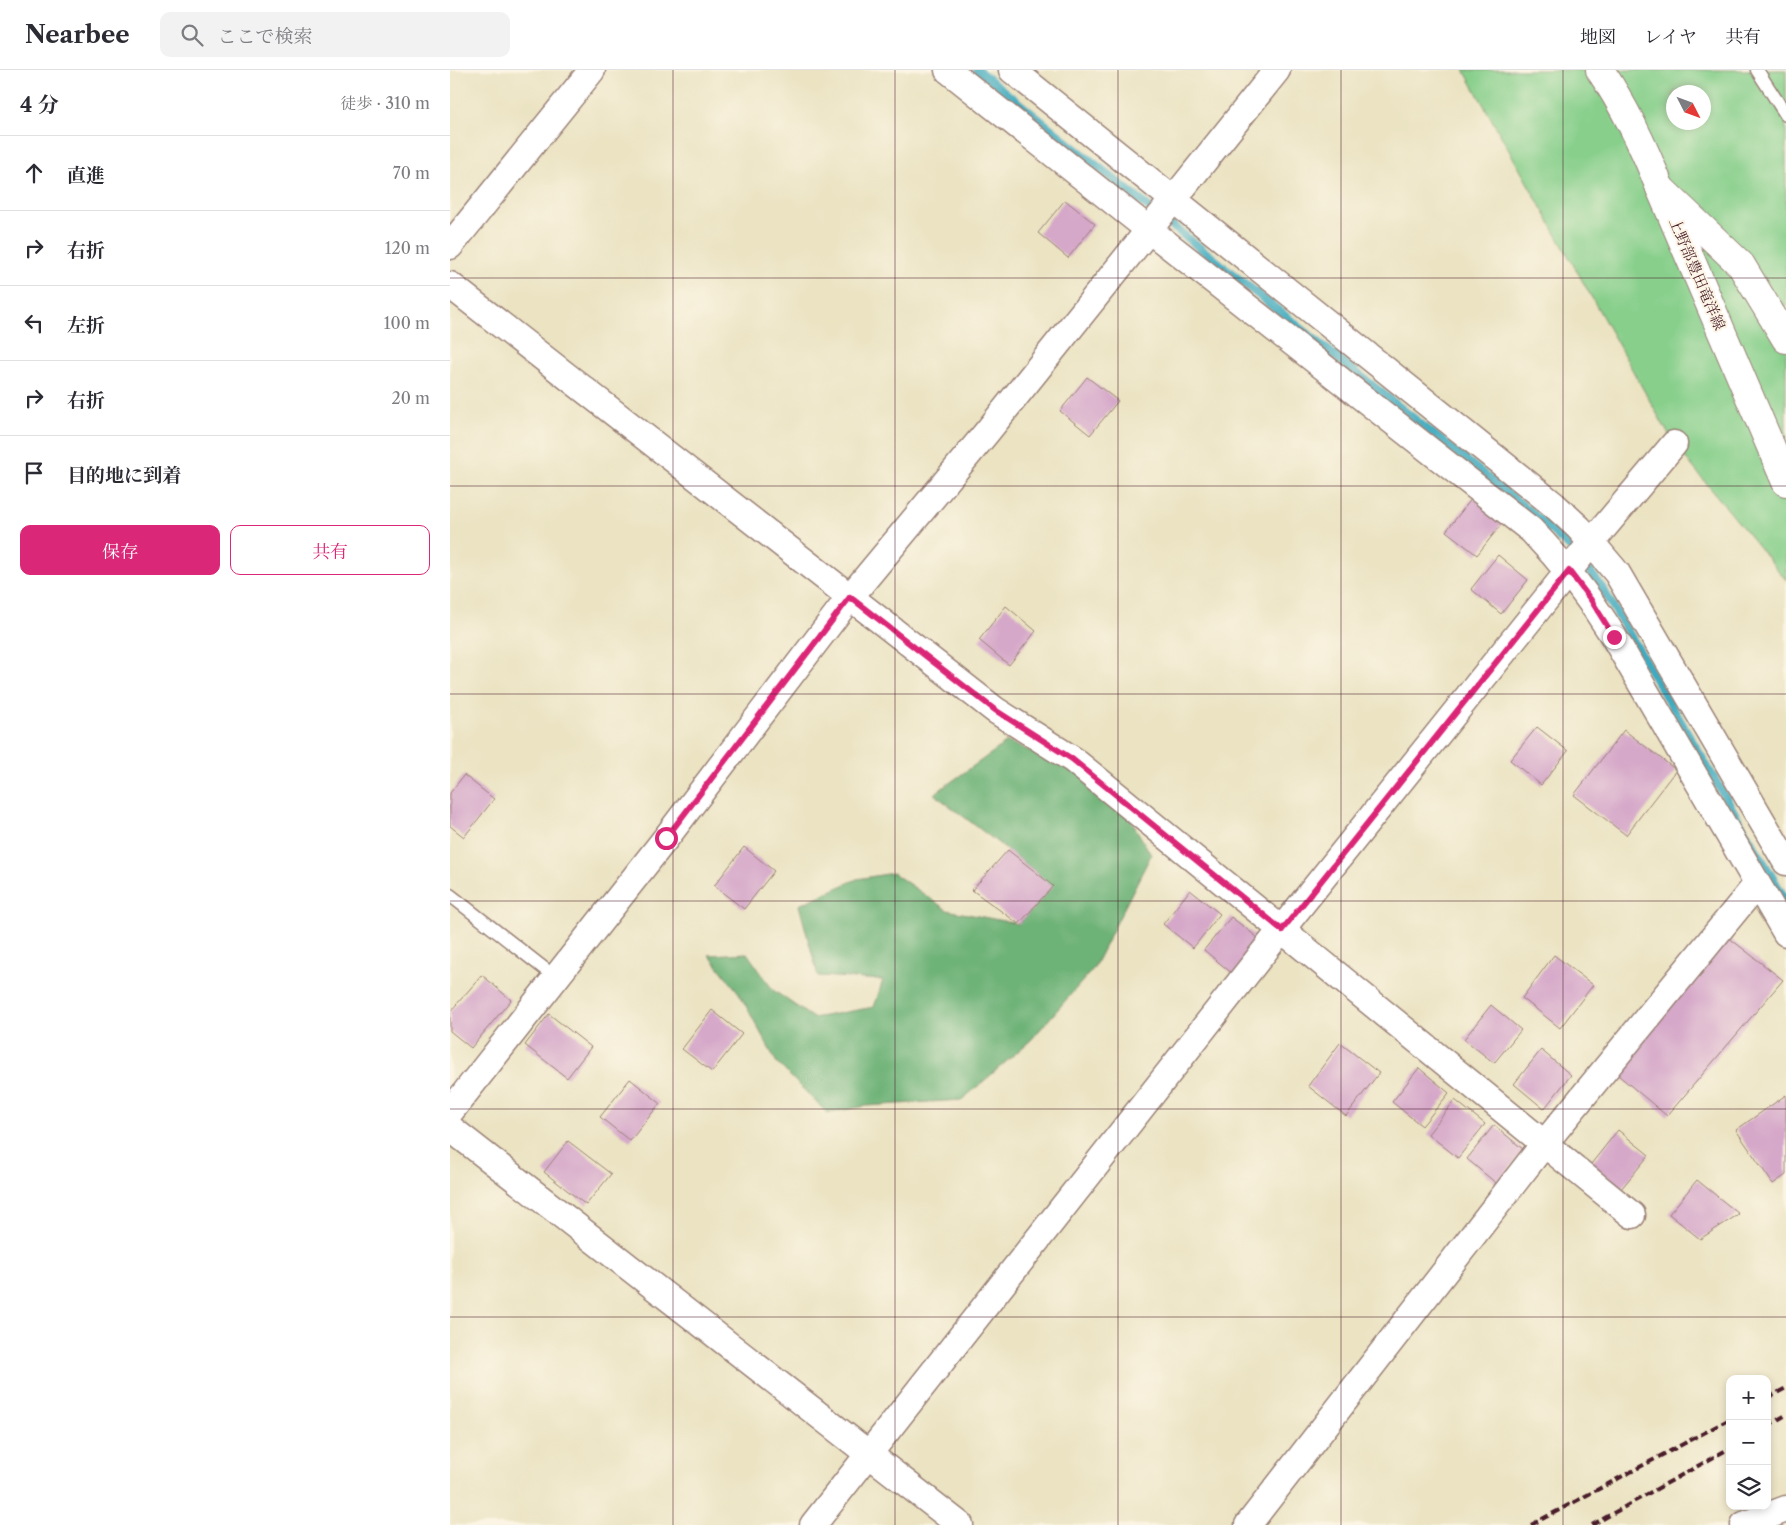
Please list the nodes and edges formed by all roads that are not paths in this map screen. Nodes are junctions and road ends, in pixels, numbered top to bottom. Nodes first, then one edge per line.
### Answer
1 (592, 70) edge
2 (948, 70) edge
3 (1012, 70) edge
4 (1277, 70) edge
5 (1600, 70) edge
6 (1757, 70) edge
7 (1786, 115) edge
8 (1660, 188) junction
9 (1173, 198) junction
10 (1148, 229) junction
11 (450, 246) edge
12 (450, 285) edge
13 (1786, 339) edge
14 (1674, 444) dead end
15 (1786, 482) edge
16 (1591, 542) junction
17 (1569, 571) junction
18 (850, 597) junction
19 (1786, 862) edge
20 (1757, 884) junction
21 (450, 895) edge
22 (1282, 930) junction
23 (1786, 933) edge
24 (555, 977) junction
25 (450, 1112) edge
26 (450, 1128) edge
27 (1544, 1144) junction
28 (1632, 1215) dead end
29 (869, 1453) junction
30 (1786, 1509) edge
31 (813, 1525) edge
32 (960, 1525) edge
33 (1248, 1525) edge
34 (1744, 1525) edge

1 - 11 street
2 - 10 street
3 - 9 street
4 - 9 street
5 - 8 main road, 上野部豊田竜洋線
6 - 7 lane
8 - 13 main road
8 - 15 main road, 上野部豊田竜洋線
9 - 10 street
9 - 16 street
10 - 17 street
10 - 18 street
12 - 18 street
14 - 16 street
16 - 17 street
16 - 19 street
17 - 20 street
17 - 22 street
18 - 22 street
18 - 24 street
20 - 23 street
20 - 27 street
21 - 24 lane
22 - 27 street
22 - 29 street
24 - 25 street
26 - 29 street
27 - 28 street
27 - 33 street
29 - 31 street
29 - 32 street
30 - 34 street

